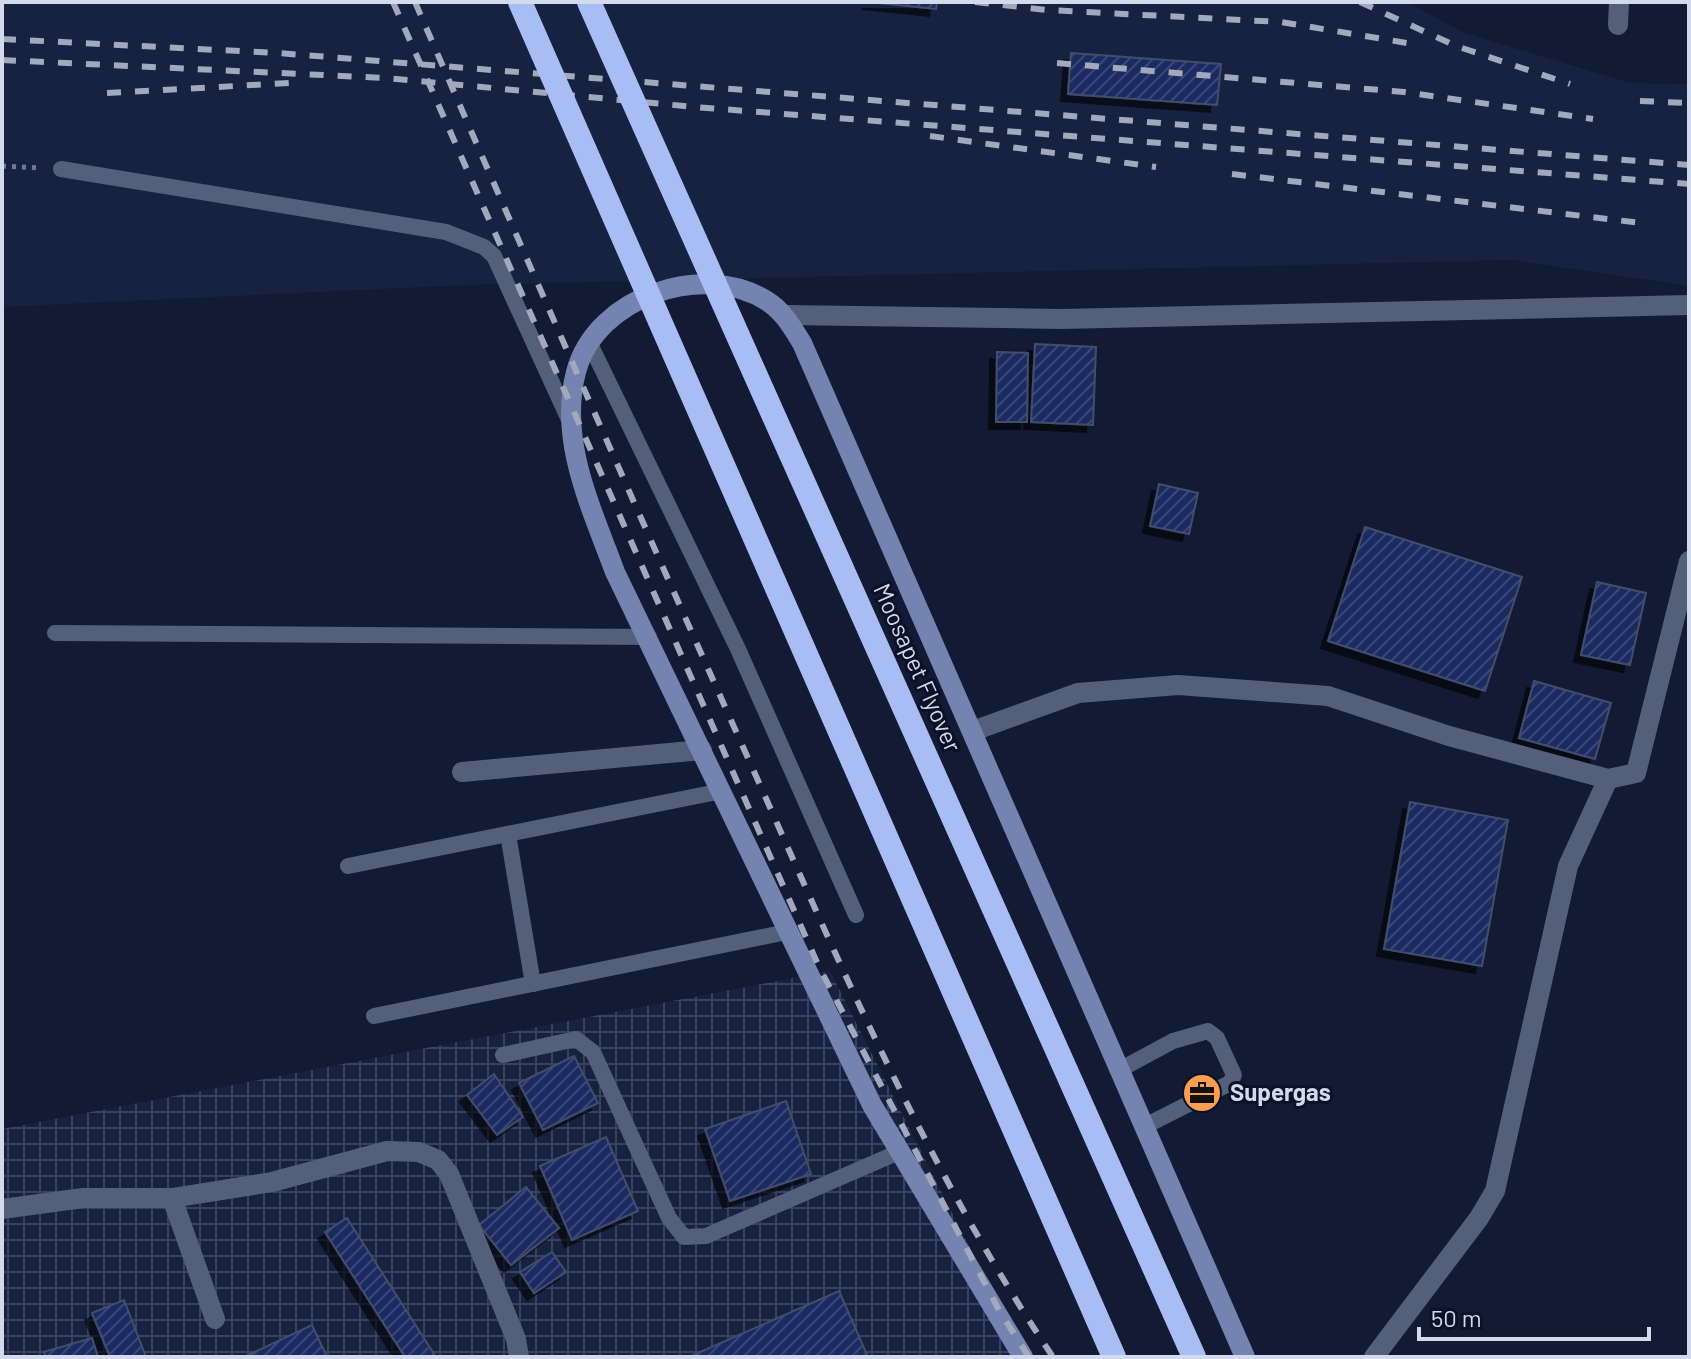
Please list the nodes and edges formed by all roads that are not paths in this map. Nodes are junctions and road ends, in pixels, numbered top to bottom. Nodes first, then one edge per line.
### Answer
1 (520, 2) edge
2 (589, 2) edge
3 (1619, 2) edge
4 (1618, 25) dead end
5 (61, 169) road end
6 (1689, 305) edge
7 (785, 315) junction
8 (589, 342) junction
9 (571, 424) junction
10 (1689, 561) edge
11 (55, 633) dead end
12 (649, 637) junction
13 (973, 731) junction
14 (702, 750) junction
15 (462, 772) dead end
16 (1608, 779) junction
17 (722, 791) junction
18 (508, 834) junction
19 (348, 866) dead end
20 (856, 915) dead end
21 (787, 932) junction
22 (533, 984) junction
23 (374, 1016) dead end
24 (503, 1055) dead end
25 (1121, 1069) junction
26 (1143, 1127) junction
27 (899, 1152) junction
28 (172, 1198) junction
29 (2, 1209) edge
30 (215, 1319) dead end
31 (519, 1357) edge
32 (1023, 1357) edge
33 (1114, 1357) edge
34 (1194, 1357) edge
35 (1245, 1357) edge
36 (1374, 1357) edge

1 - 33 highway, bridge
2 - 34 highway, Moosapet Flyover, bridge
3 - 4 street
5 - 9 lane
6 - 7 street
7 - 8 street
7 - 13 street
8 - 9 street
8 - 20 lane
9 - 12 street
10 - 16 street
11 - 12 lane
12 - 14 street
13 - 16 street
13 - 25 street
14 - 15 street
14 - 17 street
16 - 36 street
17 - 18 lane
17 - 21 street
18 - 19 lane
18 - 22 lane
21 - 22 lane
21 - 27 street
22 - 23 lane
24 - 27 lane
25 - 26 street
25 - 26 lane
26 - 35 street
27 - 32 street
28 - 29 street
28 - 30 street
28 - 31 street

